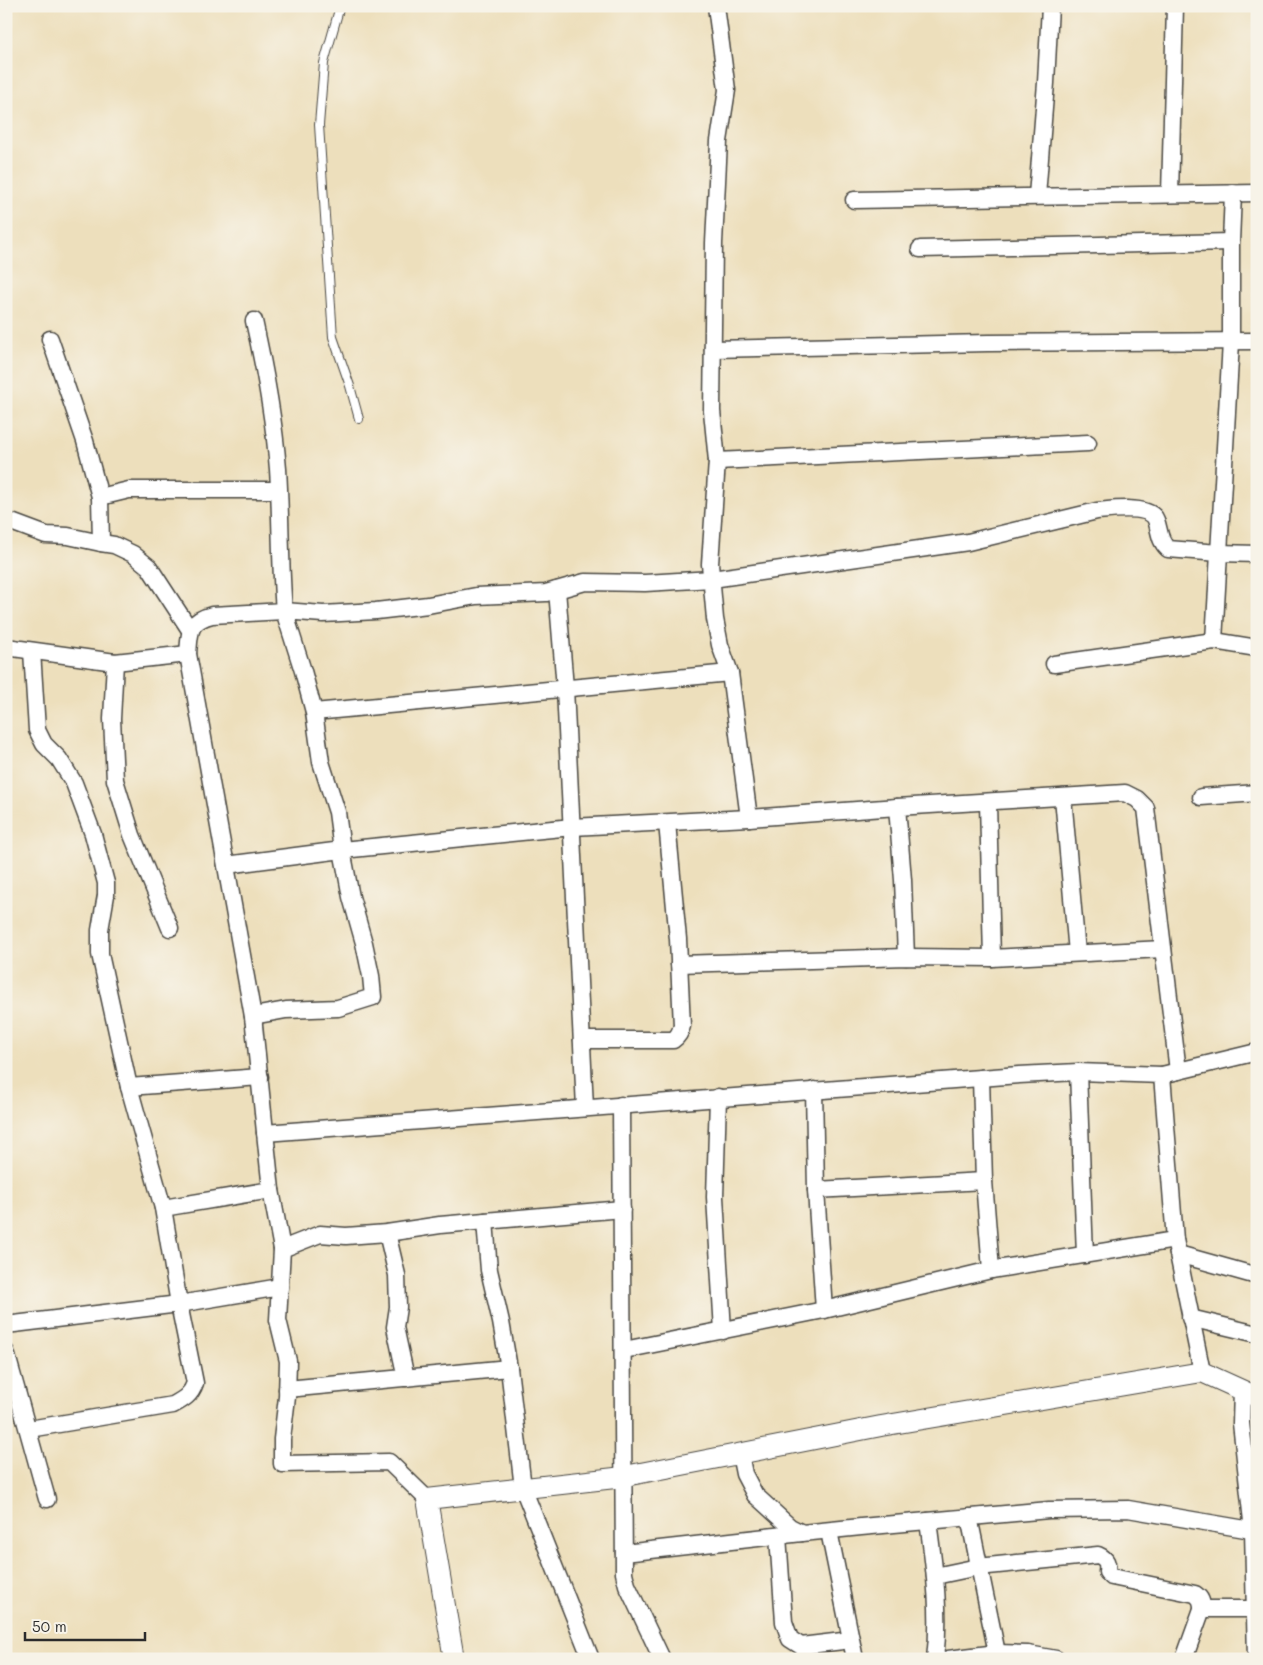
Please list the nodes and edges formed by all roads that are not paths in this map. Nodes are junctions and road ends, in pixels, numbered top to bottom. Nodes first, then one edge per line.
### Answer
1 (340, 6) edge
2 (716, 6) edge
3 (1050, 6) edge
4 (1175, 6) edge
5 (1233, 193) junction
6 (1257, 193) edge
7 (1170, 194) junction
8 (1037, 196) junction
9 (854, 200) dead end
10 (1231, 242) junction
11 (920, 250) dead end
12 (254, 322) dead end
13 (50, 340) dead end
14 (1231, 342) junction
15 (1257, 342) edge
16 (713, 349) junction
17 (359, 420) dead end
18 (1088, 443) dead end
19 (717, 460) junction
20 (278, 490) junction
21 (100, 497) junction
22 (6, 520) edge
23 (101, 542) junction
24 (1219, 553) junction
25 (1257, 554) edge
26 (712, 579) junction
27 (557, 590) junction
28 (284, 611) junction
29 (190, 630) junction
30 (1214, 641) junction
31 (6, 647) edge
32 (1257, 648) edge
33 (32, 651) junction
34 (188, 654) junction
35 (115, 662) junction
36 (1054, 664) dead end
37 (730, 673) junction
38 (565, 688) junction
39 (314, 712) junction
40 (1257, 793) edge
41 (1063, 797) junction
42 (1201, 797) dead end
43 (988, 802) junction
44 (897, 807) junction
45 (750, 818) junction
46 (667, 822) junction
47 (572, 827) junction
48 (342, 850) junction
49 (226, 866) junction
50 (170, 928) dead end
51 (1163, 949) junction
52 (1077, 954) junction
53 (906, 956) junction
54 (992, 958) junction
55 (679, 964) junction
56 (254, 1022) junction
57 (582, 1040) junction
58 (1257, 1052) edge
59 (1078, 1072) junction
60 (1170, 1073) junction
61 (260, 1077) junction
62 (981, 1078) junction
63 (129, 1087) junction
64 (814, 1090) junction
65 (718, 1098) junction
66 (621, 1105) junction
67 (585, 1108) junction
68 (265, 1133) junction
69 (984, 1181) junction
70 (270, 1190) junction
71 (816, 1190) junction
72 (163, 1208) junction
73 (622, 1209) junction
74 (485, 1221) junction
75 (387, 1233) junction
76 (1177, 1247) junction
77 (282, 1249) junction
78 (1085, 1254) junction
79 (991, 1270) junction
80 (1257, 1276) edge
81 (280, 1287) junction
82 (179, 1304) junction
83 (824, 1310) junction
84 (1190, 1318) junction
85 (6, 1325) edge
86 (723, 1331) junction
87 (1257, 1334) edge
88 (624, 1350) junction
89 (6, 1352) edge
90 (508, 1368) junction
91 (1202, 1372) junction
92 (406, 1378) junction
93 (287, 1389) junction
94 (1250, 1393) edge
95 (29, 1429) junction
96 (740, 1454) junction
97 (624, 1476) junction
98 (523, 1488) junction
99 (47, 1499) dead end
100 (427, 1499) junction
101 (970, 1518) junction
102 (928, 1521) junction
103 (829, 1530) junction
104 (1255, 1530) edge
105 (802, 1533) junction
106 (778, 1536) junction
107 (624, 1553) junction
108 (978, 1567) junction
109 (935, 1576) junction
110 (1202, 1609) junction
111 (1256, 1609) edge
112 (851, 1640) junction
113 (1005, 1655) edge
114 (454, 1659) edge
115 (592, 1659) edge
116 (662, 1659) edge
117 (855, 1659) edge
118 (935, 1659) edge
119 (948, 1659) edge
120 (1056, 1659) edge
121 (1184, 1659) edge
122 (1256, 1659) edge

1 - 17 lane
2 - 16 street
3 - 8 street
4 - 7 street
5 - 6 street
5 - 7 street
5 - 10 street
7 - 8 street
8 - 9 street
10 - 11 street
10 - 14 street
12 - 20 street
13 - 21 street
14 - 15 street
14 - 16 street
14 - 24 street
16 - 19 street
18 - 19 street
19 - 26 street
20 - 21 street
20 - 28 street
21 - 23 street
22 - 23 street
23 - 29 street
24 - 25 street
24 - 26 street
24 - 30 street
26 - 27 street
26 - 37 street
27 - 28 street
27 - 38 street
28 - 29 street
28 - 39 street
29 - 34 street
30 - 32 street
30 - 36 street
31 - 33 street
33 - 35 street
33 - 63 street
34 - 35 street
34 - 49 street
35 - 50 street
37 - 38 street
37 - 45 street
38 - 39 street
38 - 47 street
39 - 48 street
40 - 42 street
41 - 43 street
41 - 51 street
41 - 52 street
43 - 44 street
43 - 54 street
44 - 45 street
44 - 53 street
45 - 46 street
46 - 47 street
46 - 55 street
47 - 48 street
47 - 57 street
48 - 49 street
48 - 56 street
49 - 56 street
51 - 52 street
51 - 60 street
52 - 54 street
53 - 54 street
53 - 55 street
55 - 57 street
56 - 61 street
57 - 67 street
58 - 60 street
59 - 60 street
59 - 62 street
59 - 78 street
60 - 76 street
61 - 63 street
61 - 68 street
62 - 64 street
62 - 69 street
63 - 72 street
64 - 65 street
64 - 71 street
65 - 66 street
65 - 86 street
66 - 67 street
66 - 73 street
67 - 68 street
68 - 70 street
69 - 71 street
69 - 79 street
70 - 72 street
70 - 77 street
71 - 83 street
72 - 82 street
73 - 74 street
73 - 88 street
74 - 75 street
74 - 90 street
75 - 77 street
75 - 92 street
76 - 78 street
76 - 80 street
76 - 84 street
77 - 81 street
78 - 79 street
79 - 83 street
81 - 82 street
81 - 93 street
82 - 85 street
82 - 95 street
83 - 86 street
84 - 87 street
84 - 91 street
86 - 88 street
88 - 97 street
89 - 95 street
90 - 92 street
90 - 98 street
91 - 94 street
91 - 96 street
92 - 93 street
93 - 100 street
94 - 104 street
95 - 99 street
96 - 97 street
96 - 105 street
97 - 98 street
97 - 107 street
98 - 100 street
98 - 115 street
100 - 114 street
101 - 102 street
101 - 104 street
101 - 108 street
102 - 103 street
102 - 109 street
103 - 105 street
103 - 112 street
104 - 111 street
105 - 106 street
106 - 107 street
106 - 112 street
107 - 116 street
108 - 109 street
108 - 110 street
108 - 113 street
109 - 118 street
110 - 111 street
110 - 121 street
111 - 122 street
112 - 117 street
113 - 119 street
113 - 120 street

